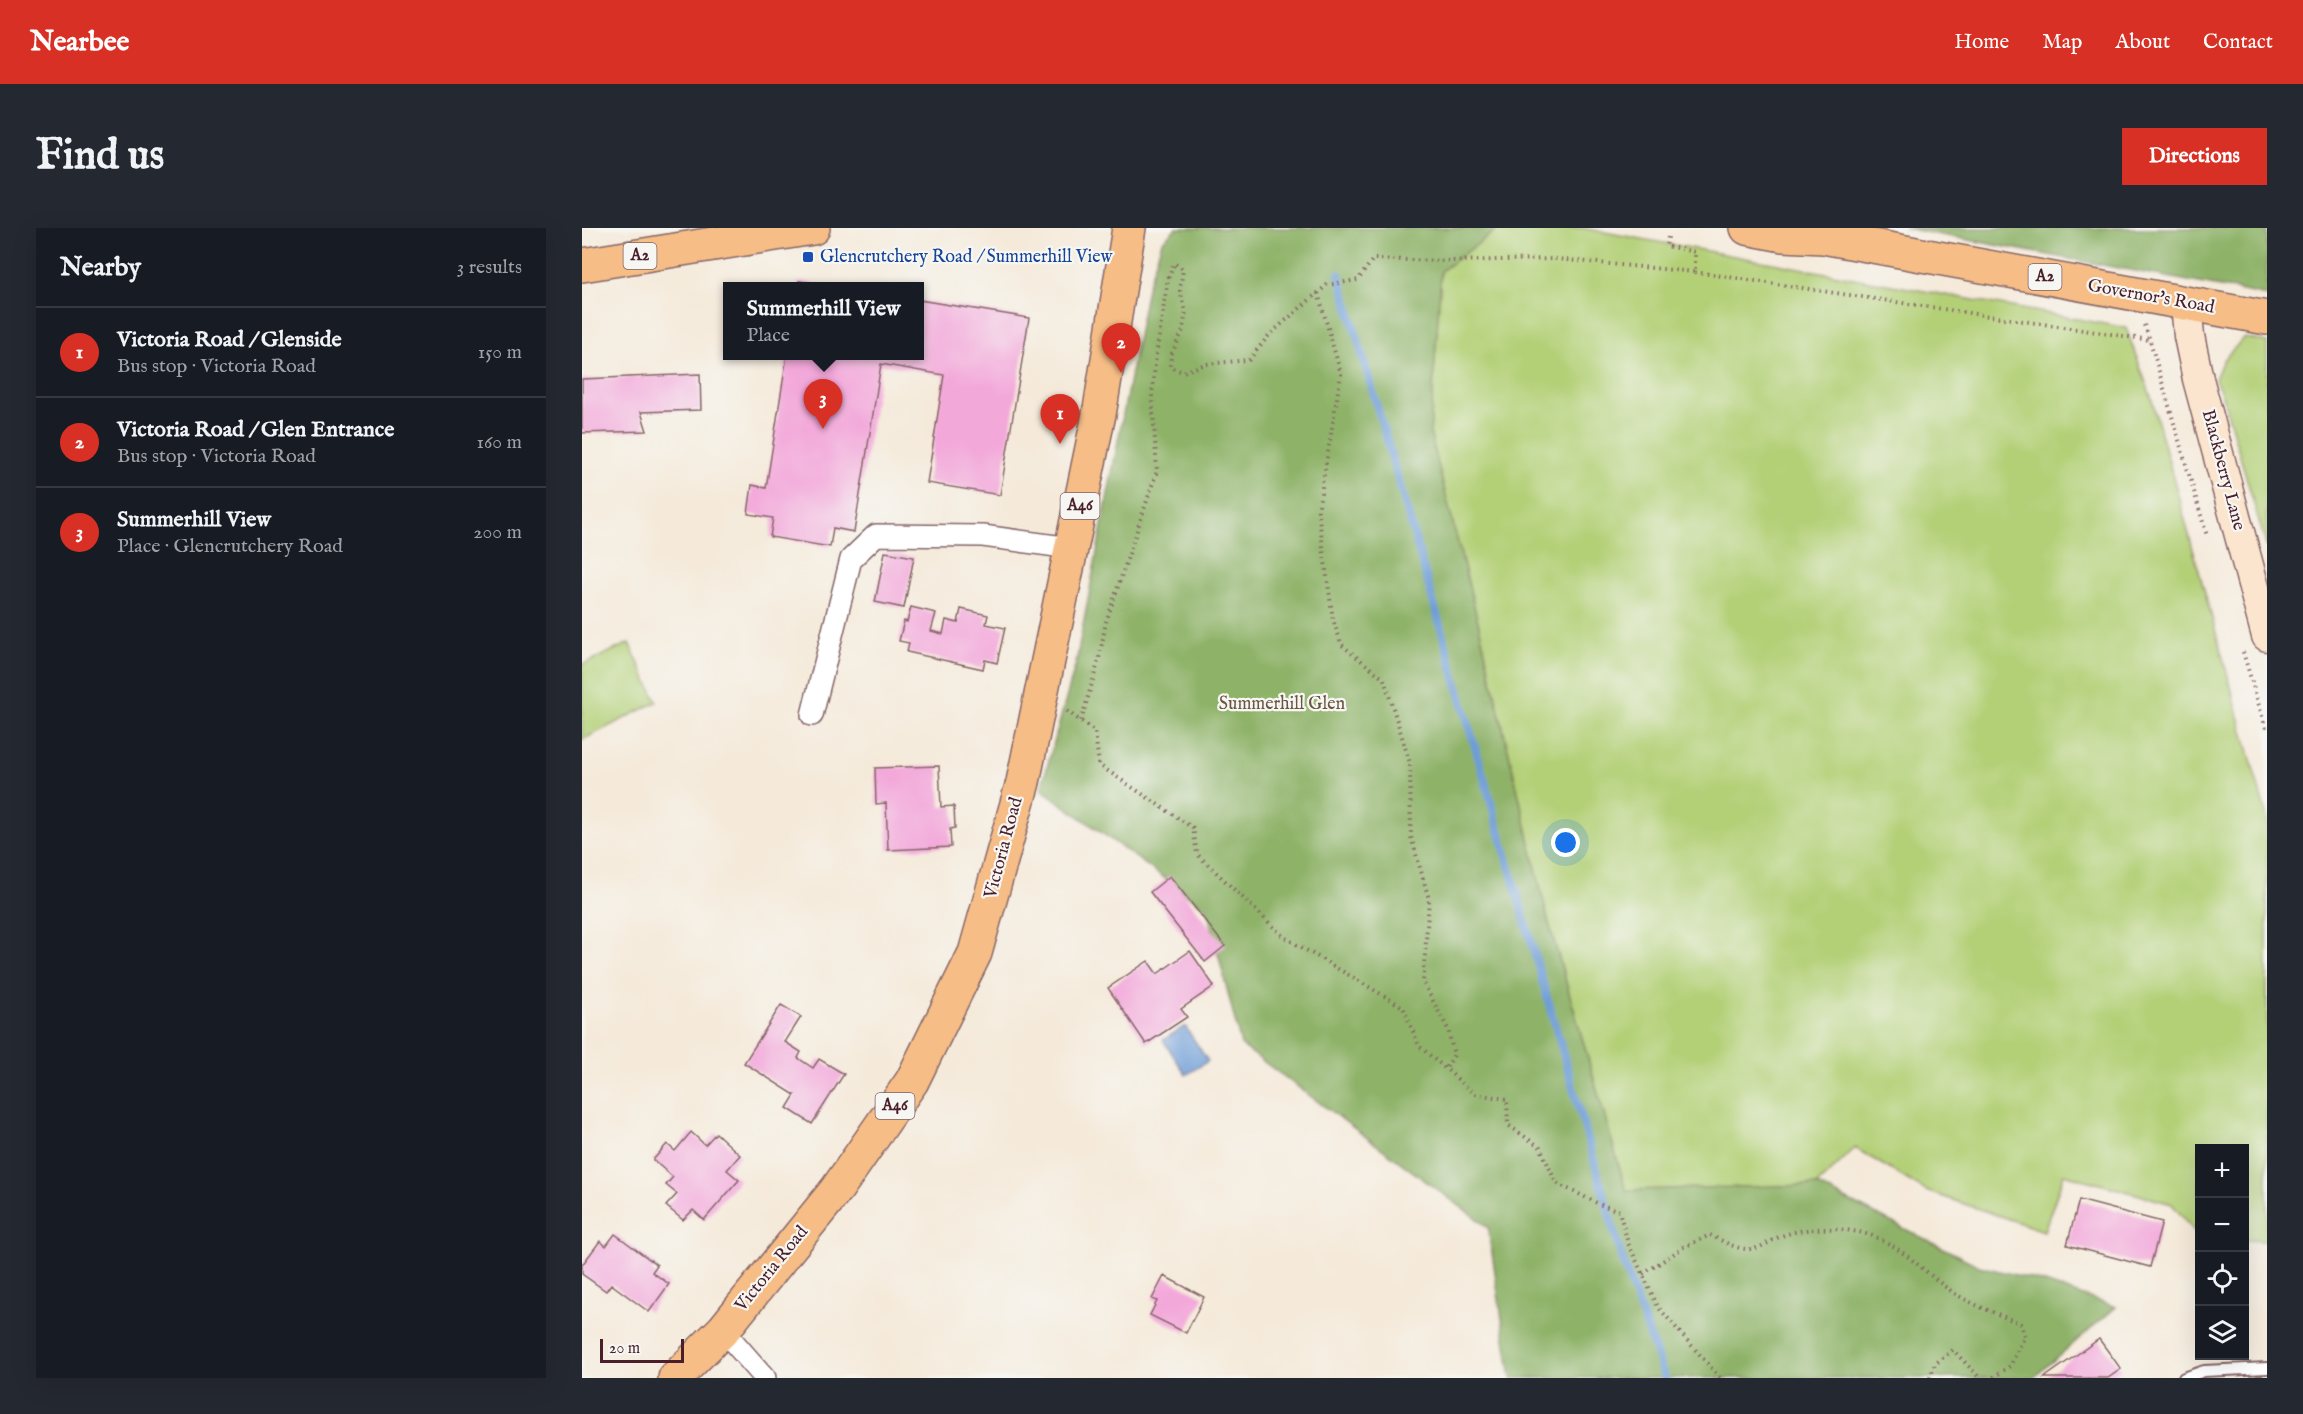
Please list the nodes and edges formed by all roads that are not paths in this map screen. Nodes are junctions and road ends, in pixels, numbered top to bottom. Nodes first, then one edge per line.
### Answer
1 (813, 228) edge
2 (1129, 228) edge
3 (1747, 228) edge
4 (1799, 232) edge
5 (695, 237) edge
6 (582, 265) edge
7 (2186, 303) junction
8 (2267, 318) edge
9 (1071, 548) junction
10 (2253, 639) edge
11 (812, 715) dead end
12 (723, 1330) junction
13 (2267, 1368) edge
14 (675, 1378) edge
15 (765, 1378) edge
16 (2184, 1378) edge

1 - 5 main road, A2
2 - 9 main road, Victoria Road / A46
3 - 4 main road, Governor's Road / A2
4 - 7 main road, Governor's Road / A2
5 - 6 main road, A2
7 - 8 main road, Governor's Road / A2
7 - 10 main road, Blackberry Lane
9 - 11 street
9 - 12 main road, Victoria Road / A46
12 - 14 main road, Victoria Road / A46
12 - 15 street
13 - 16 lane

